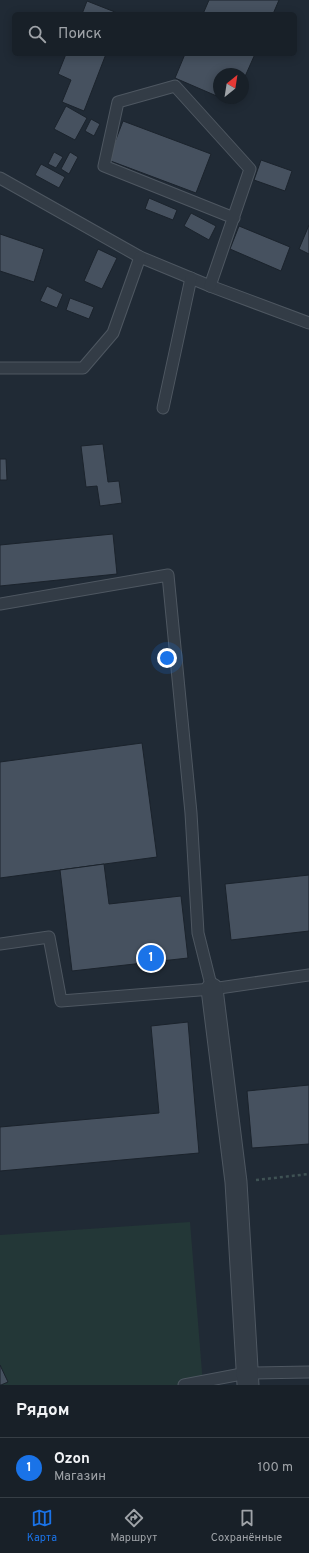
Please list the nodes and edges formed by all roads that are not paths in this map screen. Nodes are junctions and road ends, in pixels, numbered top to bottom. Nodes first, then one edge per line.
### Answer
1 (0, 178) edge
2 (234, 218) junction
3 (140, 256) junction
4 (190, 278) junction
5 (210, 286) junction
6 (309, 323) edge
7 (0, 368) edge
8 (162, 408) dead end
9 (0, 604) edge
10 (0, 944) edge
11 (309, 974) edge
12 (212, 989) junction
13 (309, 1372) edge
14 (247, 1379) edge
15 (184, 1385) edge

1 - 3 lane
2 - 2 lane
2 - 5 lane
3 - 4 lane
3 - 7 lane
4 - 5 lane
4 - 8 lane
5 - 6 lane
9 - 12 lane
10 - 12 lane
11 - 12 lane
12 - 14 street
13 - 14 lane
14 - 15 lane

